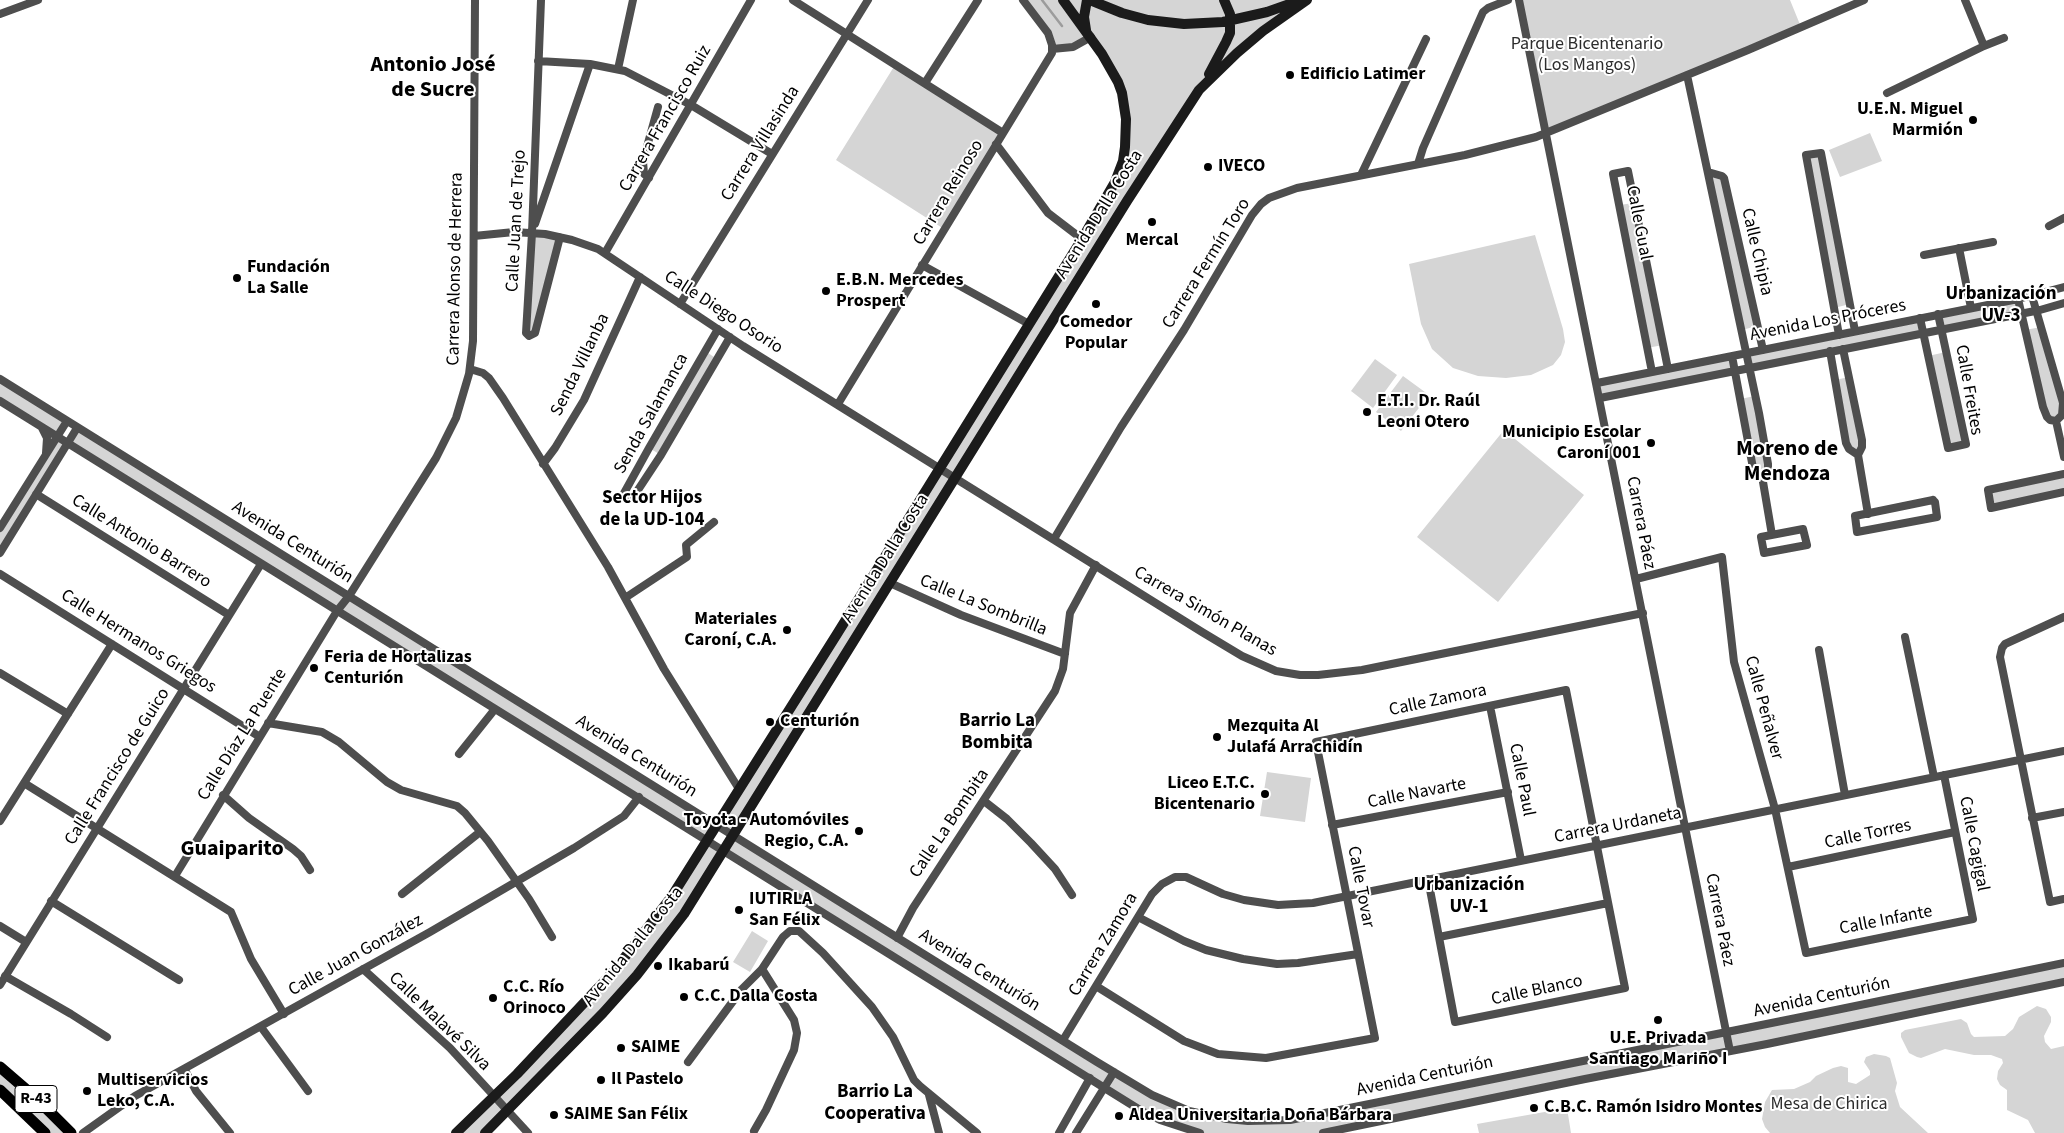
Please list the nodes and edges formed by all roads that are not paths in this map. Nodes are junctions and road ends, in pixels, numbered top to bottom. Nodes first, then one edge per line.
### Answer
1 (38, 0) edge
2 (475, 0) edge
3 (540, 0) edge
4 (633, 0) edge
5 (751, 0) edge
6 (792, 0) edge
7 (868, 0) edge
8 (978, 0) edge
9 (1023, 0) edge
10 (1063, 0) edge
11 (1088, 0) edge
12 (1224, 0) edge
13 (1301, 0) edge
14 (1307, 0) edge
15 (1508, 0) edge
16 (1519, 0) edge
17 (1864, 0) edge
18 (1965, 0) edge
19 (0, 14) edge
20 (1230, 21) junction
21 (846, 34) junction
22 (1089, 34) junction
23 (2004, 38) dead end
24 (1426, 39) dead end
25 (1984, 46) junction
26 (1052, 49) junction
27 (538, 61) junction
28 (590, 64) junction
29 (618, 69) junction
30 (1687, 75) junction
31 (925, 83) junction
32 (1199, 90) junction
33 (1887, 93) dead end
34 (691, 106) junction
35 (658, 107) dead end
36 (1003, 133) junction
37 (1546, 133) junction
38 (996, 144) junction
39 (772, 154) junction
40 (1418, 164) junction
41 (1708, 172) junction
42 (1361, 175) junction
43 (649, 178) junction
44 (2064, 218) edge
45 (2049, 226) dead end
46 (532, 233) junction
47 (474, 236) junction
48 (560, 237) junction
49 (1082, 239) junction
50 (1993, 242) dead end
51 (1959, 248) junction
52 (604, 253) junction
53 (1924, 255) dead end
54 (922, 265) junction
55 (640, 277) junction
56 (2064, 287) edge
57 (2032, 296) junction
58 (2018, 298) junction
59 (2064, 303) edge
60 (680, 304) junction
61 (1971, 308) junction
62 (2036, 311) junction
63 (1938, 314) junction
64 (2022, 314) junction
65 (1920, 318) junction
66 (1029, 324) junction
67 (718, 329) junction
68 (1942, 330) junction
69 (1855, 331) junction
70 (1924, 333) junction
71 (1839, 334) junction
72 (730, 337) junction
73 (1843, 349) junction
74 (1763, 350) junction
75 (1830, 351) junction
76 (1747, 353) junction
77 (1732, 356) junction
78 (1750, 368) junction
79 (470, 369) junction
80 (1668, 369) junction
81 (1735, 371) junction
82 (1652, 372) junction
83 (0, 379) edge
84 (1597, 383) junction
85 (1600, 398) junction
86 (0, 400) edge
87 (838, 404) junction
88 (67, 421) junction
89 (2056, 421) junction
90 (41, 426) junction
91 (77, 428) junction
92 (57, 437) junction
93 (68, 443) junction
94 (46, 455) junction
95 (86, 455) junction
96 (1858, 455) junction
97 (60, 456) junction
98 (2064, 457) edge
99 (543, 464) junction
100 (940, 467) junction
101 (2064, 474) edge
102 (1762, 476) junction
103 (956, 477) junction
104 (2064, 492) edge
105 (36, 494) junction
106 (1868, 514) junction
107 (714, 522) dead end
108 (0, 528) edge
109 (1772, 535) junction
110 (1054, 539) junction
111 (0, 553) edge
112 (261, 564) junction
113 (1096, 565) junction
114 (0, 574) edge
115 (1636, 579) junction
116 (890, 583) junction
117 (349, 596) junction
118 (625, 598) junction
119 (337, 611) junction
120 (1643, 613) junction
121 (229, 615) junction
122 (2064, 617) edge
123 (1905, 637) dead end
124 (112, 644) junction
125 (1819, 650) dead end
126 (1065, 654) junction
127 (0, 673) edge
128 (184, 689) junction
129 (1490, 706) junction
130 (495, 709) junction
131 (68, 714) junction
132 (268, 723) junction
133 (260, 737) junction
134 (1316, 742) joint
135 (2064, 751) edge
136 (459, 754) dead end
137 (2020, 760) junction
138 (1944, 775) junction
139 (1934, 777) junction
140 (24, 783) junction
141 (739, 789) junction
142 (1508, 792) junction
143 (223, 795) junction
144 (1845, 795) junction
145 (639, 798) junction
146 (984, 801) junction
147 (1776, 809) junction
148 (2064, 812) edge
149 (2032, 818) junction
150 (0, 821) edge
151 (717, 825) junction
152 (1332, 825) junction
153 (1685, 827) junction
154 (98, 828) junction
155 (480, 832) junction
156 (1955, 832) junction
157 (733, 835) junction
158 (708, 841) junction
159 (1597, 845) junction
160 (724, 851) junction
161 (1521, 860) junction
162 (1788, 868) junction
163 (310, 870) dead end
164 (175, 876) junction
165 (1180, 876) joint
166 (1428, 879) junction
167 (517, 881) junction
168 (402, 894) dead end
169 (1072, 895) dead end
170 (1346, 896) junction
171 (2064, 899) edge
172 (51, 901) junction
173 (1608, 903) junction
174 (1138, 917) junction
175 (1973, 919) joint
176 (0, 926) edge
177 (552, 937) dead end
178 (1439, 937) junction
179 (897, 938) junction
180 (26, 942) junction
181 (1806, 953) joint
182 (1358, 954) junction
183 (2064, 963) edge
184 (762, 969) junction
185 (363, 970) junction
186 (5, 976) junction
187 (179, 980) dead end
188 (2064, 982) edge
189 (0, 985) edge
190 (1096, 986) junction
191 (284, 1014) junction
192 (261, 1027) junction
193 (1726, 1032) junction
194 (107, 1038) dead end
195 (1063, 1040) junction
196 (1730, 1051) junction
197 (688, 1062) dead end
198 (0, 1067) edge
199 (184, 1070) junction
200 (1114, 1072) junction
201 (1090, 1078) junction
202 (1104, 1088) junction
203 (0, 1090) edge
204 (308, 1091) dead end
205 (929, 1095) junction
206 (494, 1096) junction
207 (507, 1111) junction
208 (754, 1131) dead end
209 (45, 1133) edge
210 (71, 1133) edge
211 (82, 1133) edge
212 (230, 1133) edge
213 (456, 1133) edge
214 (485, 1133) edge
215 (528, 1133) edge
216 (938, 1133) edge
217 (977, 1133) edge
218 (1059, 1133) edge
219 (1076, 1133) edge
220 (1200, 1133) edge
221 (1323, 1133) edge

1 - 19 street
2 - 47 street, Carrera Alonso de Herrera
3 - 27 street, Calle Juan de Trejo
4 - 29 street
5 - 34 street, Carrera Francisco Ruiz
6 - 21 street
7 - 21 street, Carrera Villasinda
8 - 31 street
9 - 26 street
10 - 22 street, Avenida Dalla Costa
11 - 20 street
11 - 22 street
12 - 20 street
13 - 20 street
14 - 32 street, Avenida Dalla Costa
15 - 40 street
16 - 37 street, Carrera Páez
17 - 30 street, Carrera Fermín Toro
18 - 25 street
20 - 32 street
21 - 31 street
21 - 39 street, Carrera Villasinda
22 - 26 street
22 - 49 street, Avenida Dalla Costa
23 - 25 street
24 - 42 street
25 - 33 street
26 - 36 street, Carrera Reinoso
27 - 28 street
27 - 46 street, Calle Juan de Trejo
28 - 29 street
28 - 46 street
29 - 34 street
30 - 37 street, Carrera Fermín Toro
30 - 41 street, Calle Chipia
31 - 36 street
32 - 103 street, Avenida Dalla Costa
34 - 39 street
34 - 43 street, Carrera Francisco Ruiz
35 - 43 street
36 - 38 street, Carrera Reinoso
37 - 40 street, Carrera Fermín Toro
37 - 84 street, Carrera Páez
38 - 49 street
38 - 54 street, Carrera Reinoso
39 - 60 street, Carrera Villasinda
40 - 42 street, Carrera Fermín Toro
41 - 74 street, Calle Chipia
41 - 76 street, Calle Chipia
42 - 110 street, Carrera Fermín Toro
43 - 52 street, Carrera Francisco Ruiz
44 - 45 street
46 - 47 street, Calle Diego Osorio
46 - 48 street, Calle Diego Osorio
46 - 48 street, Calle Juan de Trejo
47 - 79 street, Carrera Alonso de Herrera
48 - 52 street, Calle Diego Osorio
49 - 66 street, Avenida Dalla Costa
50 - 51 street
51 - 53 street
51 - 61 street
52 - 55 street, Calle Diego Osorio
54 - 66 street
54 - 87 street, Carrera Reinoso
55 - 60 street, Calle Diego Osorio
55 - 99 street, Senda Villanba
56 - 57 street, Avenida Los Próceres
57 - 58 street, Avenida Los Próceres
57 - 62 street
58 - 61 street, Avenida Los Próceres
58 - 64 street
59 - 62 street, Avenida Los Próceres
60 - 67 street, Calle Diego Osorio
61 - 63 street, Avenida Los Próceres
62 - 64 street, Avenida Los Próceres
62 - 89 street
63 - 65 street, Avenida Los Próceres
63 - 68 street, Calle Freites
64 - 68 street, Avenida Los Próceres
64 - 89 street
65 - 69 street, Avenida Los Próceres
65 - 70 street, Calle Freites
66 - 100 street, Avenida Dalla Costa
67 - 72 street, Calle Diego Osorio
67 - 72 street, Senda Salamanca
68 - 70 street, Avenida Los Próceres
68 - 70 street, Calle Freites
69 - 71 street, Avenida Los Próceres
69 - 71 street
70 - 73 street, Avenida Los Próceres
71 - 74 street, Avenida Los Próceres
72 - 87 street, Calle Diego Osorio
73 - 75 street, Avenida Los Próceres
73 - 96 street
74 - 76 street, Avenida Los Próceres
75 - 78 street, Avenida Los Próceres
75 - 96 street
76 - 77 street, Avenida Los Próceres
76 - 78 street, Calle Chipia
77 - 80 street, Avenida Los Próceres
77 - 81 street
78 - 81 street, Avenida Los Próceres
78 - 102 street, Calle Chipia
79 - 99 street
79 - 117 street, Carrera Alonso de Herrera
80 - 82 street, Avenida Los Próceres
80 - 82 street, Calle Gual
81 - 85 street, Avenida Los Próceres
81 - 102 street
82 - 84 street, Avenida Los Próceres
83 - 88 street, Avenida Centurión
84 - 85 street, Carrera Páez
85 - 115 street, Carrera Páez
86 - 90 street, Avenida Centurión
87 - 100 street, Calle Diego Osorio
88 - 91 street, Avenida Centurión
88 - 92 street
89 - 98 street
90 - 92 street, Avenida Centurión
90 - 94 street
91 - 93 street
91 - 117 street, Avenida Centurión
92 - 93 street, Avenida Centurión
92 - 94 street
93 - 95 street, Avenida Centurión
93 - 97 street
94 - 108 street
95 - 97 street
95 - 112 street, Avenida Centurión
96 - 106 street
97 - 105 street
99 - 118 street
100 - 103 street, Calle Diego Osorio
100 - 141 street, Avenida Dalla Costa
101 - 104 street
102 - 109 street
103 - 110 street, Carrera Simón Planas
103 - 116 street, Avenida Dalla Costa
105 - 111 street
105 - 121 street, Calle Antonio Barrero
106 - 106 street
107 - 118 street
109 - 109 street
110 - 113 street, Carrera Simón Planas
112 - 119 street, Avenida Centurión
112 - 121 street, Calle Francisco de Guico
113 - 120 street, Carrera Simón Planas
113 - 126 street, Calle La Bombita
114 - 124 street, Calle Hermanos Griegos
115 - 120 street, Carrera Páez
115 - 147 street, Calle Peñalver
116 - 126 street, Calle La Sombrilla
116 - 157 street, Avenida Dalla Costa
117 - 119 street, Carrera Alonso de Herrera
117 - 151 street, Avenida Centurión
118 - 141 street
119 - 130 street, Avenida Centurión
119 - 132 street, Calle Díaz La Puente
120 - 153 street, Carrera Páez
121 - 128 street, Calle Francisco de Guico
122 - 137 street
123 - 139 street
124 - 128 street, Calle Hermanos Griegos
124 - 131 street
125 - 144 street
126 - 146 street, Calle La Bombita
127 - 131 street
128 - 133 street, Calle Hermanos Griegos
128 - 154 street, Calle Francisco de Guico
129 - 134 street, Calle Zamora
129 - 142 street, Calle Paul
129 - 159 street, Calle Zamora
130 - 136 street
130 - 145 street, Avenida Centurión
131 - 140 street
132 - 133 street, Calle Díaz La Puente
132 - 155 street
133 - 143 street, Calle Díaz La Puente
134 - 152 street, Calle Tovar
135 - 137 street, Carrera Urdaneta
137 - 138 street, Carrera Urdaneta
137 - 149 street
138 - 139 street, Carrera Urdaneta
138 - 156 street, Calle Cagigal
139 - 144 street, Carrera Urdaneta
140 - 150 street
140 - 154 street
141 - 151 street, Avenida Dalla Costa
142 - 152 street, Calle Navarte
142 - 161 street, Calle Paul
143 - 163 street
143 - 164 street, Calle Díaz La Puente
144 - 147 street, Carrera Urdaneta
145 - 158 street, Avenida Centurión
145 - 167 street, Calle Juan González
146 - 169 street
146 - 179 street, Calle La Bombita
147 - 153 street, Carrera Urdaneta
147 - 162 street, Calle Peñalver
148 - 149 street
149 - 171 street
151 - 157 street, Avenida Centurión
151 - 158 street, Avenida Dalla Costa
152 - 170 street, Calle Tovar
153 - 159 street, Carrera Urdaneta
153 - 193 street, Carrera Páez
154 - 164 street
154 - 172 street, Calle Francisco de Guico
155 - 167 street
155 - 168 street
156 - 162 street, Calle Torres
156 - 175 street, Calle Cagigal
157 - 160 street, Avenida Dalla Costa
157 - 179 street, Avenida Centurión
158 - 160 street, Avenida Centurión
158 - 206 street, Avenida Dalla Costa
159 - 161 street, Carrera Urdaneta
159 - 173 street
160 - 201 street, Avenida Centurión
160 - 207 street, Avenida Dalla Costa
161 - 166 street, Carrera Urdaneta
162 - 181 street, Calle Peñalver
164 - 191 street
165 - 170 street, Carrera Urdaneta
165 - 174 street, Carrera Zamora
166 - 170 street, Carrera Urdaneta
166 - 178 street
167 - 177 street
167 - 185 street, Calle Juan González
170 - 182 street, Calle Tovar
172 - 180 street, Calle Francisco de Guico
172 - 187 street
173 - 178 street
173 - 178 street, Calle Blanco
174 - 182 street
174 - 190 street, Carrera Zamora
175 - 181 street, Calle Infante
176 - 180 street
179 - 195 street, Avenida Centurión
180 - 186 street, Calle Francisco de Guico
182 - 190 street, Calle Tovar
183 - 193 street, Avenida Centurión
184 - 197 street
184 - 205 street
184 - 208 street
185 - 191 street, Calle Juan González
185 - 206 street, Calle Malavé Silva
186 - 189 street, Calle Francisco de Guico
186 - 194 street
188 - 196 street, Avenida Centurión
190 - 195 street, Carrera Zamora
191 - 192 street, Calle Juan González
192 - 199 street, Calle Juan González
192 - 204 street
193 - 196 street, Carrera Páez
193 - 200 street, Avenida Centurión
195 - 200 street, Avenida Centurión
196 - 221 street, Avenida Centurión
198 - 210 main road, R-43
199 - 211 street, Calle Juan González
199 - 212 street
200 - 202 street
201 - 202 street, Avenida Centurión
201 - 218 street
202 - 219 street
202 - 220 street, Avenida Centurión
203 - 209 main road, R-43
205 - 216 street
205 - 217 street
206 - 207 street, Calle Malavé Silva
206 - 213 street, Avenida Dalla Costa
207 - 214 street, Avenida Dalla Costa
207 - 215 street, Calle Malavé Silva

